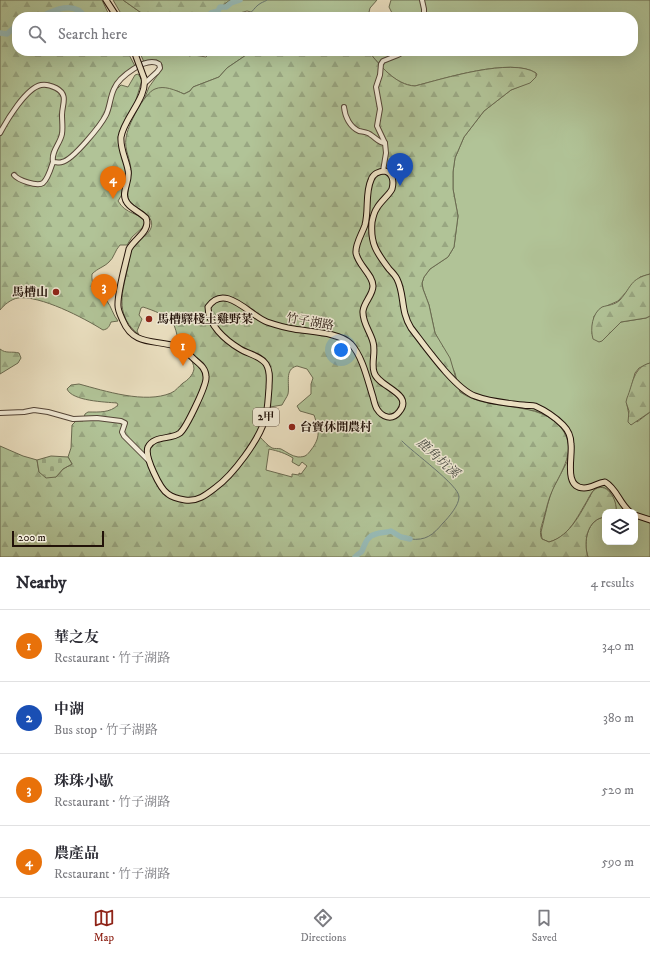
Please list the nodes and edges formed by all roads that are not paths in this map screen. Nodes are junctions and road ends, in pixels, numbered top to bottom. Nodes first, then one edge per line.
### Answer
1 (106, 0) edge
2 (422, 0) edge
3 (114, 12) edge
4 (424, 12) edge
5 (136, 56) edge
6 (396, 56) edge
7 (144, 80) junction
8 (344, 108) dead end
9 (0, 133) edge
10 (385, 143) junction
11 (53, 162) junction
12 (383, 171) junction
13 (14, 175) dead end
14 (0, 413) edge
15 (150, 462) junction
16 (627, 509) edge
17 (638, 516) edge
18 (650, 520) edge

1 - 3 main road
2 - 4 street
5 - 7 main road, bridge
6 - 10 street
7 - 11 street
7 - 15 main road, 竹子湖路 / 2甲
8 - 10 street
9 - 11 street
10 - 12 street
11 - 13 street
12 - 15 main road, 竹子湖路 / 2甲
12 - 16 main road
14 - 15 street
17 - 18 main road

